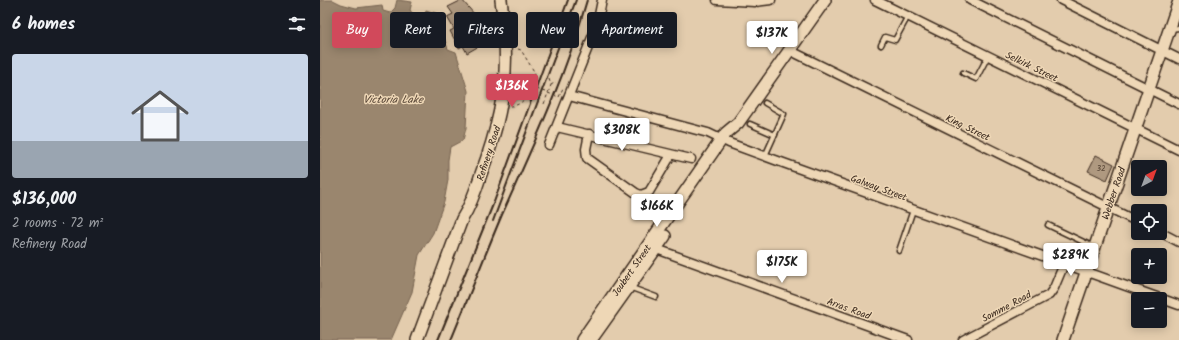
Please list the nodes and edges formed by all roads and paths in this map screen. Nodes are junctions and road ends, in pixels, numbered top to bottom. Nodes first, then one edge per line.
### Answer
1 (502, 0) edge
2 (602, 0) edge
3 (717, 0) edge
4 (771, 0) edge
5 (825, 0) edge
6 (875, 0) edge
7 (970, 0) edge
8 (1061, 0) edge
9 (1179, 1) edge
10 (503, 12) edge
11 (908, 16) junction
12 (1174, 29) edge
13 (881, 45) dead end
14 (505, 48) edge
15 (516, 48) edge
16 (789, 50) junction
17 (1162, 51) junction
18 (988, 56) junction
19 (1179, 59) edge
20 (963, 73) dead end
21 (549, 79) dead end
22 (556, 82) dead end
23 (551, 84) junction
24 (530, 86) junction
25 (562, 87) dead end
26 (1149, 90) junction
27 (548, 93) junction
28 (570, 96) junction
29 (765, 103) dead end
30 (544, 104) dead end
31 (1179, 104) edge
32 (501, 105) junction
33 (750, 124) dead end
34 (557, 126) junction
35 (1135, 129) junction
36 (589, 134) junction
37 (775, 135) junction
38 (726, 141) junction
39 (549, 145) dead end
40 (1179, 150) edge
41 (671, 155) junction
42 (765, 156) junction
43 (691, 159) dead end
44 (1108, 208) junction
45 (469, 209) junction
46 (913, 210) junction
47 (1131, 219) edge
48 (1048, 225) dead end
49 (1167, 236) edge
50 (1179, 242) edge
51 (652, 247) junction
52 (1095, 247) junction
53 (899, 250) dead end
54 (1064, 264) junction
55 (1086, 272) junction
56 (629, 287) junction
57 (656, 297) dead end
58 (1179, 305) edge
59 (417, 340) edge
60 (425, 340) edge
61 (582, 340) edge
62 (591, 340) edge
63 (908, 340) edge
64 (963, 340) edge
65 (1063, 340) edge

1 - 10 main road, Refinery Road
2 - 28 street
3 - 4 street
5 - 16 main road, Joubert Street
6 - 11 street, Selkirk Street
7 - 26 street
8 - 17 street
9 - 12 main road, Webber Road
11 - 13 lane
11 - 18 street, Selkirk Street
12 - 17 main road, Webber Road
14 - 32 main road, Refinery Road
15 - 24 path
16 - 38 main road, Joubert Street
16 - 44 street, King Street
17 - 19 street
17 - 26 main road, Webber Road
18 - 20 lane
18 - 35 street, Selkirk Street
21 - 23 path
22 - 23 path
23 - 27 path
24 - 27 path, bridge
24 - 32 path
25 - 27 path, bridge
26 - 31 street
26 - 35 main road, Webber Road
27 - 30 path
28 - 34 street
28 - 38 street, Galway Street
29 - 37 lane
32 - 45 main road, Refinery Road
33 - 37 lane
34 - 36 street
34 - 39 street
35 - 40 street, Selkirk Street
35 - 44 main road, Webber Road
36 - 41 street
36 - 41 street
37 - 42 lane
38 - 42 street, Galway Street
38 - 51 main road, Joubert Street
41 - 43 street
42 - 46 street, Galway Street
44 - 47 street, King Street
44 - 52 main road, Webber Road
45 - 59 main road
45 - 60 main road
46 - 53 lane
46 - 54 street, Galway Street
48 - 52 lane
49 - 50 street
51 - 56 main road, Joubert Street
51 - 61 main road, Joubert Street
51 - 63 street, Arras Road
52 - 55 main road, Webber Road
54 - 55 street, Galway Street
54 - 64 street, Somme Road
55 - 58 street, Galway Street
55 - 65 main road, Webber Road
56 - 57 lane
56 - 62 main road, Joubert Street

